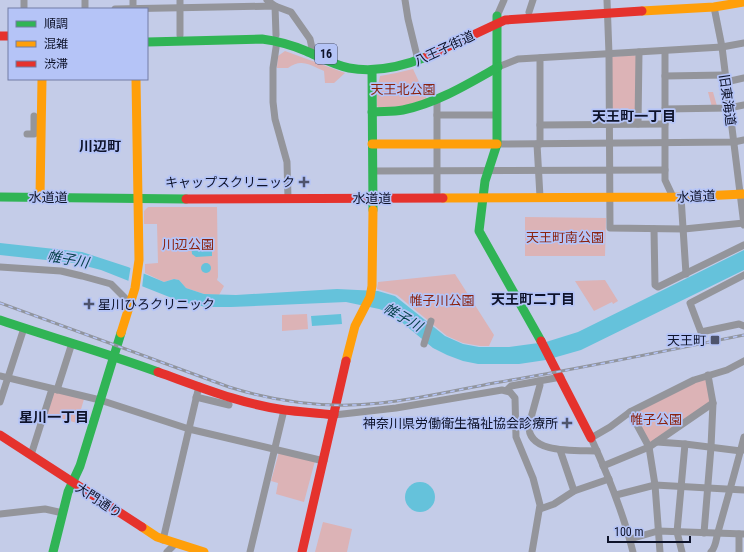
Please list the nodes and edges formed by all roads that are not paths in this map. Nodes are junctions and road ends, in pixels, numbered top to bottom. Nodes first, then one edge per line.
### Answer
1 (180, 0) edge
2 (267, 0) edge
3 (406, 0) edge
4 (504, 0) edge
5 (533, 0) edge
6 (714, 2) edge
7 (744, 2) edge
8 (275, 6) junction
9 (607, 7) edge
10 (180, 8) junction
11 (148, 9) edge
12 (530, 12) junction
13 (497, 20) junction
14 (148, 35) edge
15 (180, 35) junction
16 (277, 38) junction
17 (148, 42) edge
18 (744, 43) edge
19 (722, 47) junction
20 (312, 48) junction
21 (665, 51) junction
22 (639, 52) junction
23 (609, 54) junction
24 (417, 56) junction
25 (540, 58) junction
26 (498, 67) junction
27 (372, 70) junction
28 (665, 76) junction
29 (725, 78) junction
30 (744, 78) edge
31 (42, 80) edge
32 (136, 80) edge
33 (437, 98) junction
34 (744, 105) edge
35 (729, 108) junction
36 (665, 109) junction
37 (372, 112) junction
38 (437, 115) junction
39 (497, 115) junction
40 (34, 116) dead end
41 (610, 124) junction
42 (638, 124) junction
43 (665, 124) junction
44 (540, 125) junction
45 (27, 134) dead end
46 (744, 140) edge
47 (734, 142) junction
48 (665, 143) junction
49 (372, 144) junction
50 (437, 144) junction
51 (497, 144) junction
52 (538, 144) junction
53 (610, 144) junction
54 (610, 170) junction
55 (665, 170) junction
56 (373, 171) junction
57 (437, 171) junction
58 (488, 171) junction
59 (538, 171) junction
60 (742, 194) edge
61 (40, 196) junction
62 (0, 197) edge
63 (540, 197) junction
64 (677, 197) junction
65 (137, 198) junction
66 (288, 198) junction
67 (373, 198) junction
68 (437, 198) junction
69 (482, 198) junction
70 (610, 198) junction
71 (744, 224) edge
72 (654, 229) junction
73 (684, 229) junction
74 (744, 245) edge
75 (0, 267) edge
76 (686, 274) junction
77 (744, 275) edge
78 (127, 300) dead end
79 (0, 320) edge
80 (431, 321) dead end
81 (744, 326) edge
82 (24, 328) junction
83 (72, 343) junction
84 (424, 344) dead end
85 (114, 356) junction
86 (744, 361) edge
87 (708, 375) junction
88 (0, 376) edge
89 (560, 377) junction
90 (8, 378) junction
91 (539, 381) junction
92 (199, 386) junction
93 (55, 390) junction
94 (507, 390) junction
95 (196, 397) junction
96 (100, 400) junction
97 (0, 402) edge
98 (713, 403) junction
99 (229, 405) dead end
100 (284, 410) junction
101 (630, 412) junction
102 (334, 415) junction
103 (189, 429) junction
104 (0, 435) edge
105 (744, 437) edge
106 (591, 438) junction
107 (657, 442) junction
108 (685, 444) junction
109 (649, 447) junction
110 (711, 447) junction
111 (274, 449) junction
112 (560, 450) junction
113 (597, 451) junction
114 (741, 451) junction
115 (31, 455) junction
116 (324, 461) junction
117 (604, 466) junction
118 (608, 478) junction
119 (73, 483) junction
120 (655, 485) junction
121 (682, 487) junction
122 (707, 488) junction
123 (731, 490) junction
124 (744, 490) edge
125 (574, 491) junction
126 (616, 495) junction
127 (540, 509) junction
128 (63, 513) junction
129 (0, 514) edge
130 (658, 531) junction
131 (677, 532) junction
132 (704, 533) junction
133 (717, 534) junction
134 (742, 534) edge
135 (630, 539) junction
136 (163, 540) junction
137 (175, 544) junction
138 (53, 552) edge
139 (167, 552) edge
140 (204, 552) edge
141 (250, 552) edge
142 (302, 552) edge
143 (532, 552) edge
144 (633, 552) edge
145 (660, 552) edge
146 (682, 552) edge
147 (711, 552) edge
148 (739, 552) edge

1 - 10 street
2 - 8 street
3 - 24 street
4 - 13 street
5 - 12 street
6 - 7 main road, 八王子街道 / 16
6 - 9 main road, 八王子街道 / 16
6 - 19 street, 旧東海道
8 - 10 street
8 - 16 street
8 - 20 street
9 - 12 main road, 八王子街道 / 16
9 - 13 main road, 八王子街道 / 16
9 - 23 street
10 - 11 street
10 - 15 street
12 - 13 main road, 八王子街道 / 16
13 - 24 main road, 八王子街道 / 16
13 - 26 main road
13 - 27 main road, 八王子街道 / 16
14 - 15 main road, 八王子街道 / 16
15 - 16 main road, 八王子街道 / 16
16 - 17 main road, 八王子街道 / 16
16 - 20 main road, 八王子街道 / 16
16 - 27 main road, 八王子街道 / 16
16 - 66 street
18 - 19 street
19 - 21 street
19 - 29 street, 旧東海道
20 - 24 main road, 八王子街道 / 16
21 - 22 street
21 - 28 street
22 - 23 street
22 - 42 street
23 - 25 street
23 - 41 street
25 - 26 street
25 - 44 street
26 - 33 main road
26 - 39 main road
27 - 37 main road
28 - 29 street
28 - 36 street
29 - 30 street
29 - 35 street, 旧東海道
31 - 61 main road
32 - 65 main road
33 - 37 main road
33 - 38 street
34 - 35 street
35 - 36 street
35 - 47 street, 旧東海道
36 - 43 street
37 - 49 main road
38 - 39 street
38 - 50 street
39 - 51 main road
40 - 45 street
41 - 42 street
41 - 44 street
41 - 53 street
42 - 43 street
43 - 48 street
44 - 52 street
46 - 47 street
47 - 48 street
47 - 60 street, 旧東海道
48 - 53 street
48 - 55 street
49 - 50 main road
49 - 56 main road
50 - 51 main road
50 - 57 street
51 - 52 street
51 - 58 main road
52 - 53 street
52 - 59 street
53 - 54 street
54 - 55 street
54 - 59 street
54 - 70 street
55 - 64 street
56 - 57 street
56 - 67 main road
57 - 58 street
57 - 68 street
58 - 59 street
58 - 69 main road
59 - 63 street
60 - 64 main road, 水道道
60 - 71 street, 旧東海道
61 - 62 main road, 水道道
61 - 65 main road, 水道道
63 - 69 main road, 水道道
63 - 70 main road, 水道道
64 - 70 main road, 水道道
64 - 73 street
65 - 66 main road, 水道道
65 - 85 main road
66 - 67 main road, 水道道
67 - 68 main road, 水道道
67 - 102 main road
68 - 69 main road, 水道道
69 - 89 main road
70 - 72 street
71 - 73 street
72 - 73 street
72 - 76 street
73 - 76 street
74 - 76 street
75 - 78 street
77 - 81 street
79 - 82 main road
80 - 84 street
82 - 83 main road
82 - 90 street
83 - 85 main road
83 - 93 street
85 - 92 main road
85 - 96 main road
86 - 87 street
87 - 98 street
87 - 101 street
88 - 90 street
89 - 91 street
89 - 106 main road
90 - 93 street
90 - 97 street
91 - 94 street
91 - 112 street
92 - 95 street
92 - 100 main road
93 - 96 street
93 - 115 street
94 - 102 street
94 - 127 street
95 - 99 street
95 - 103 street
96 - 103 street
96 - 119 main road
98 - 107 street
98 - 110 street
100 - 102 main road
100 - 111 street
101 - 106 street
101 - 109 street
102 - 116 main road
103 - 111 street
103 - 136 street
104 - 115 main road, 大門通り
105 - 114 street
106 - 113 street
107 - 108 street
107 - 109 street
108 - 110 street
108 - 121 street
109 - 117 street
109 - 120 street
110 - 114 street
110 - 122 street
111 - 116 street
111 - 141 street
112 - 113 street
112 - 125 street
113 - 117 street
114 - 123 street
115 - 119 main road, 大門通り
116 - 142 main road
117 - 118 street
118 - 125 street
118 - 126 street
119 - 128 main road
119 - 136 main road, 大門通り
120 - 121 street
120 - 126 street
120 - 130 street
121 - 122 street
121 - 131 street
122 - 123 street
122 - 132 street
123 - 124 street
123 - 133 street
125 - 127 street
126 - 135 street
127 - 143 street
128 - 129 street
128 - 138 main road
130 - 131 street
130 - 135 street
130 - 145 street
131 - 132 street
131 - 146 street
132 - 133 street
133 - 134 street
133 - 147 street
134 - 148 street
135 - 144 street
136 - 137 main road, 大門通り
137 - 139 street
137 - 140 main road, 大門通り

